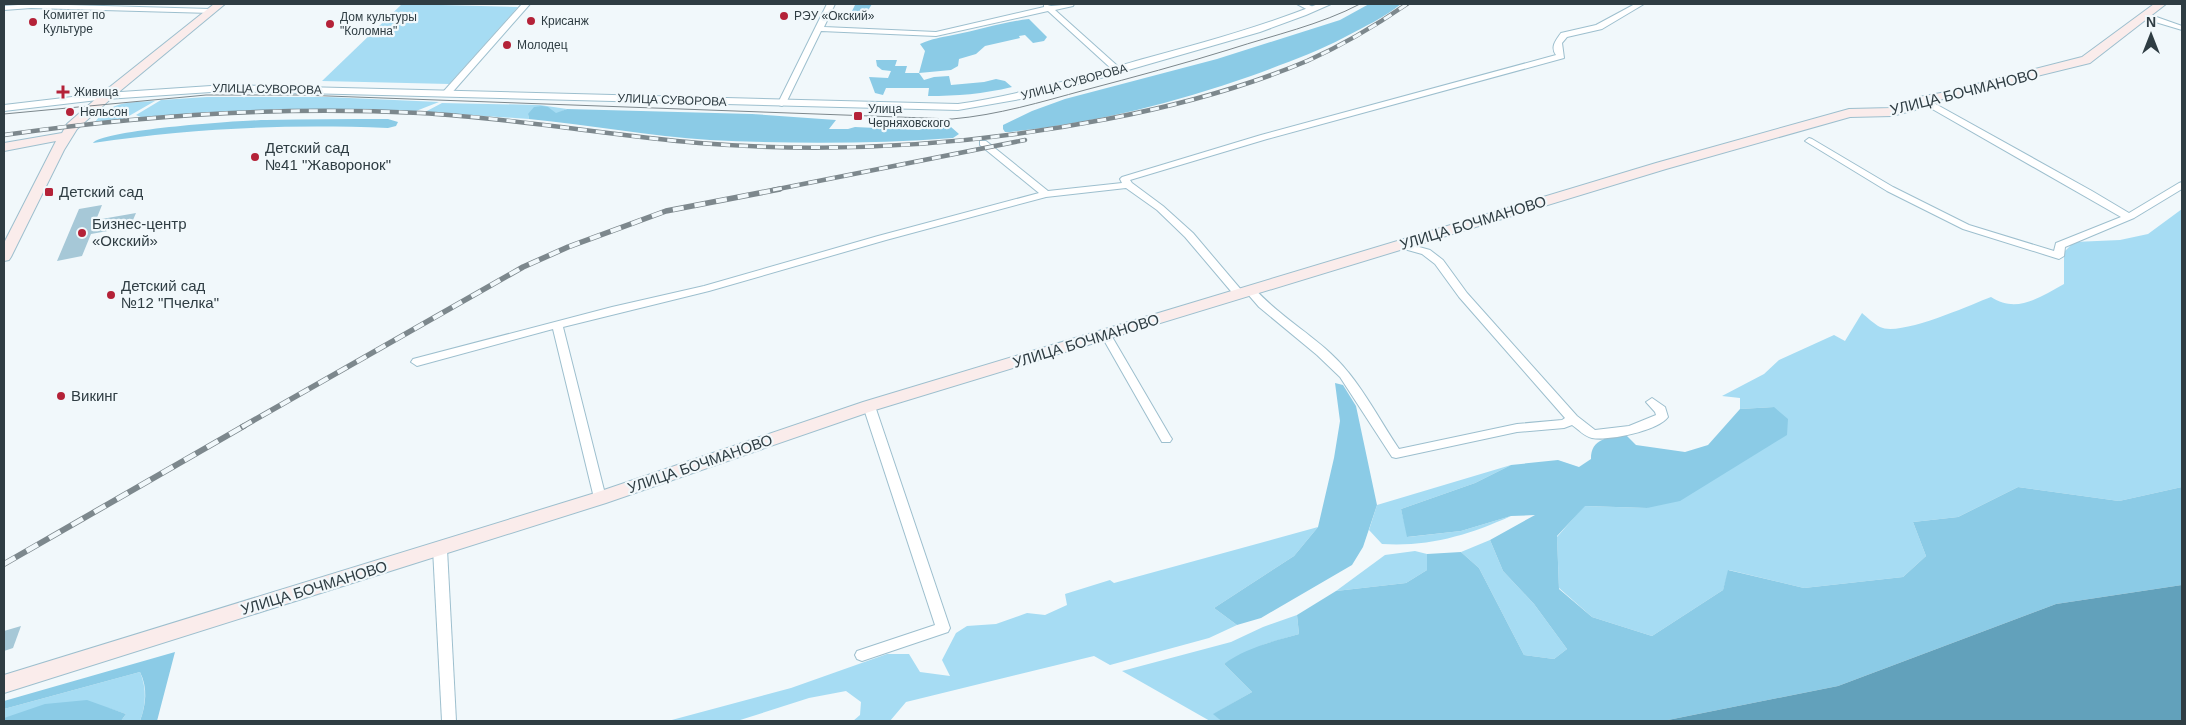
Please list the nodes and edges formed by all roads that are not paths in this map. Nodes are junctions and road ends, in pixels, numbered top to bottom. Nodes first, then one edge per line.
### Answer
1 (526, 4) edge
2 (831, 4) edge
3 (1070, 4) edge
4 (1301, 4) edge
5 (1326, 4) edge
6 (1640, 4) edge
7 (2161, 4) edge
8 (1048, 6) edge
9 (215, 7) edge
10 (4, 8) edge
11 (1313, 9) junction
12 (2145, 16) junction
13 (2182, 28) edge
14 (818, 29) junction
15 (1118, 70) junction
16 (446, 94) junction
17 (106, 96) junction
18 (1923, 100) junction
19 (782, 103) junction
20 (4, 108) edge
21 (65, 136) junction
22 (1809, 142) dead end
23 (982, 143) dead end
24 (4, 147) edge
25 (1128, 185) junction
26 (2182, 185) edge
27 (1046, 194) junction
28 (2128, 217) junction
29 (1402, 245) junction
30 (4, 257) edge
31 (1245, 292) junction
32 (558, 324) junction
33 (1106, 334) junction
34 (417, 362) dead end
35 (1652, 402) dead end
36 (869, 406) junction
37 (1573, 419) junction
38 (1166, 439) dead end
39 (600, 498) junction
40 (440, 549) junction
41 (862, 655) dead end
42 (4, 684) edge
43 (449, 721) edge

1 - 16 street
2 - 14 street
3 - 8 street
4 - 11 street
5 - 11 street, УЛИЦА СУВОРОВА
6 - 25 street
7 - 12 main road, УЛИЦА БОЧМАНОВО
8 - 14 street
8 - 15 street
9 - 10 street
9 - 17 main road
11 - 15 street, УЛИЦА СУВОРОВА
12 - 13 street
12 - 18 main road, УЛИЦА БОЧМАНОВО
14 - 19 street
15 - 19 street, УЛИЦА СУВОРОВА
16 - 17 street, УЛИЦА СУВОРОВА
16 - 19 street, УЛИЦА СУВОРОВА
17 - 20 street, УЛИЦА СУВОРОВА
17 - 21 main road
18 - 28 street
18 - 29 main road, УЛИЦА БОЧМАНОВО
21 - 24 main road
21 - 30 main road
22 - 28 street
23 - 27 street
25 - 27 street
25 - 31 street
26 - 28 street
27 - 32 street
29 - 31 main road, УЛИЦА БОЧМАНОВО
29 - 37 street
31 - 33 main road, УЛИЦА БОЧМАНОВО
31 - 37 street
32 - 34 street
32 - 39 street
33 - 36 main road, УЛИЦА БОЧМАНОВО
33 - 38 street
35 - 37 street
36 - 39 main road, УЛИЦА БОЧМАНОВО
36 - 41 street
39 - 40 main road, УЛИЦА БОЧМАНОВО
40 - 42 main road, УЛИЦА БОЧМАНОВО
40 - 43 street

